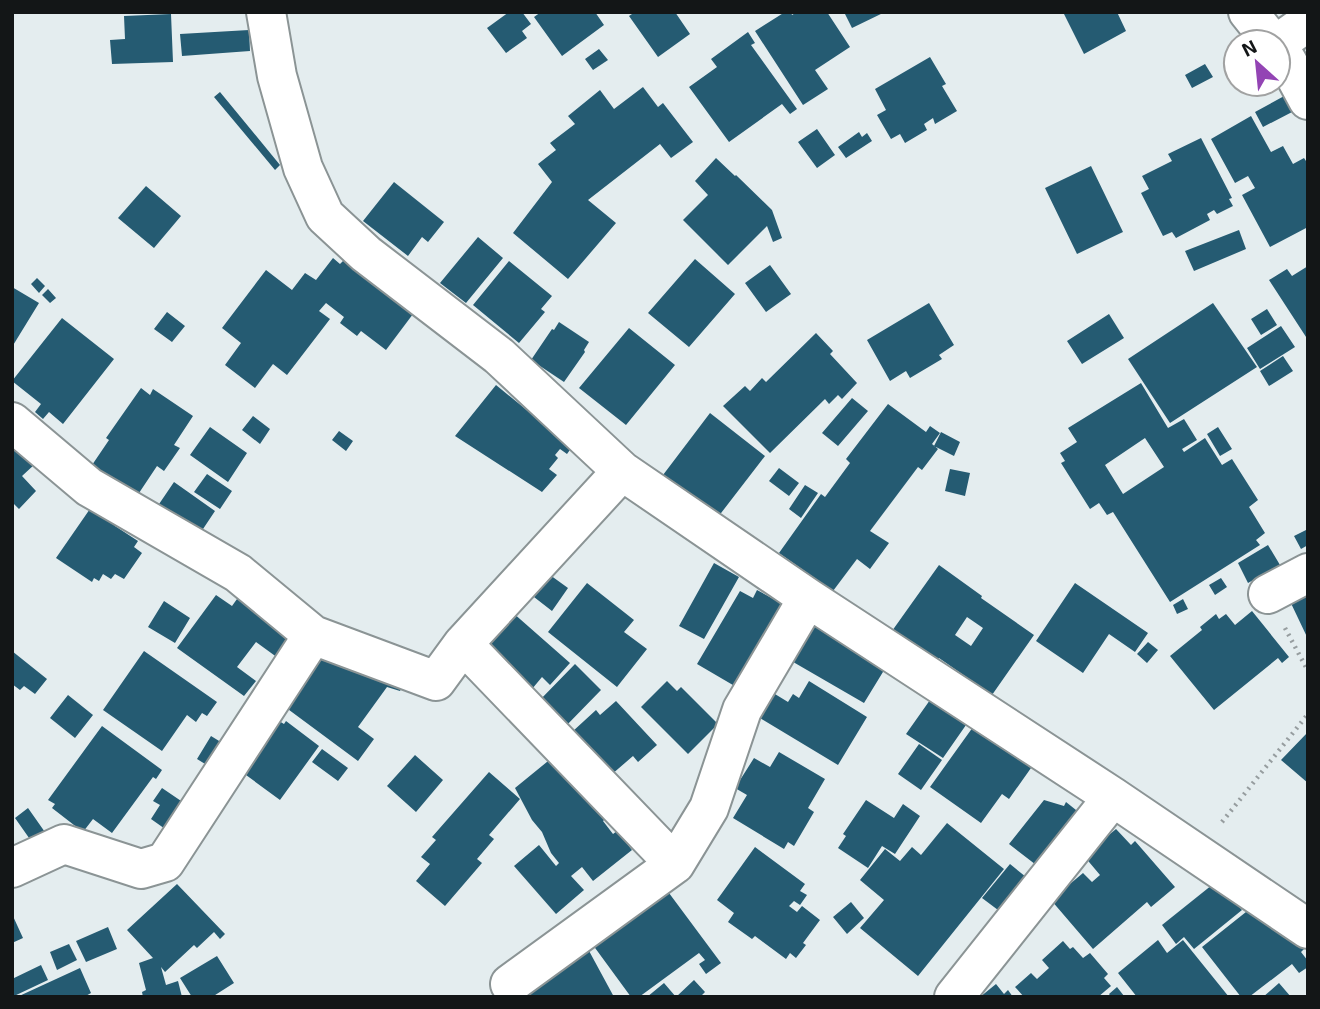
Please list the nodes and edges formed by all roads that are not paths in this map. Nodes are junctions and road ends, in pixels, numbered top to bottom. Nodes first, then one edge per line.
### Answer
1 (266, 12) edge
2 (1248, 12) edge
3 (1308, 22) edge
4 (1261, 28) edge
5 (1292, 33) edge
6 (1292, 70) edge
7 (1308, 100) edge
8 (12, 422) edge
9 (622, 471) junction
10 (1308, 573) edge
11 (1268, 594) dead end
12 (808, 598) junction
13 (313, 635) junction
14 (463, 644) junction
15 (1114, 797) junction
16 (675, 864) junction
17 (12, 868) edge
18 (1308, 929) edge
19 (510, 984) dead end
20 (954, 997) edge

1 - 9 street
2 - 4 street
3 - 5 street
6 - 7 street
8 - 13 street
9 - 12 street
9 - 14 street
10 - 11 street
12 - 15 street
12 - 16 street
13 - 14 street
13 - 17 street
14 - 16 street
15 - 18 street
15 - 20 street
16 - 19 street

